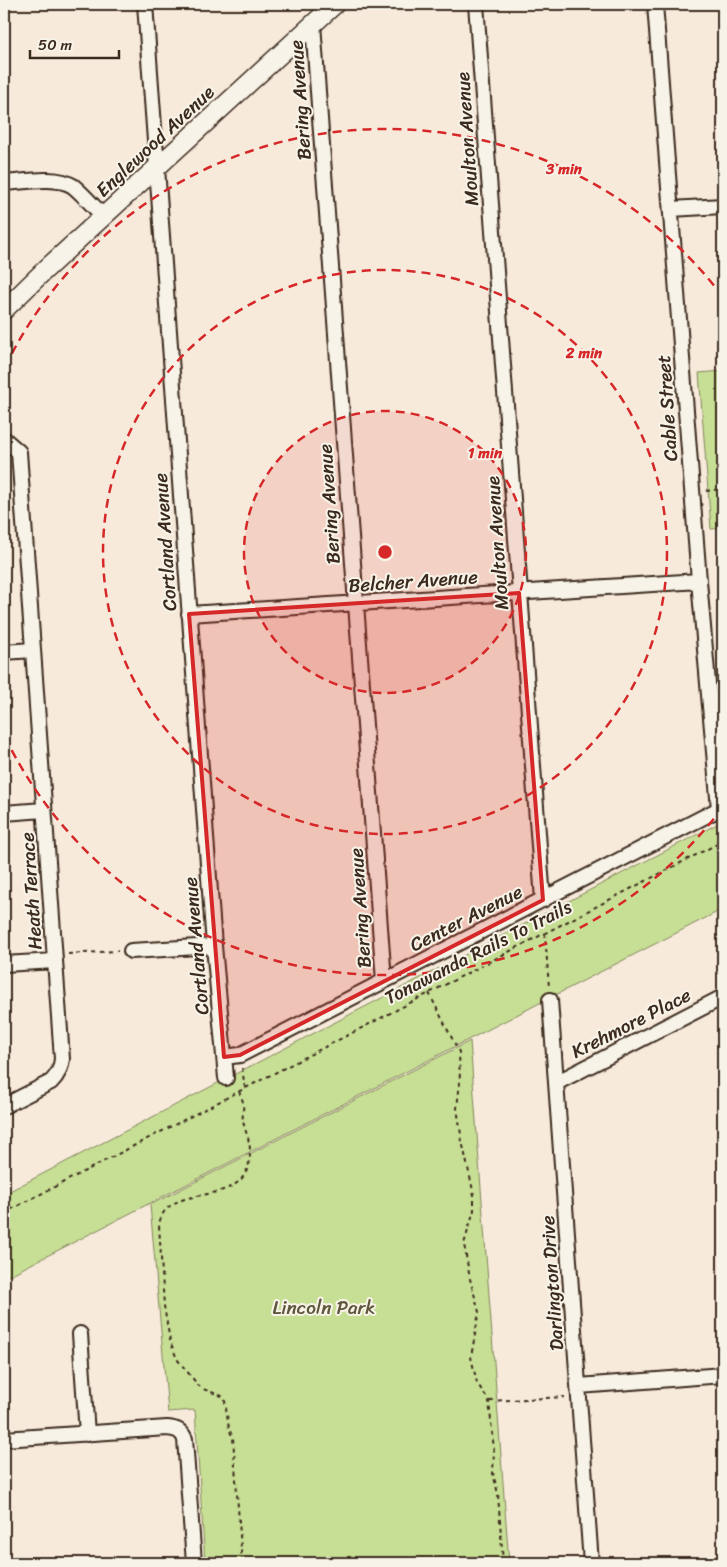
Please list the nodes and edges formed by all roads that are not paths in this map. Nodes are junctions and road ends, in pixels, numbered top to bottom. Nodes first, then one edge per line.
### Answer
1 (145, 4) edge
2 (335, 4) edge
3 (476, 4) edge
4 (655, 4) edge
5 (313, 24) junction
6 (157, 168) junction
7 (4, 183) edge
8 (723, 206) edge
9 (671, 209) junction
10 (104, 217) junction
11 (4, 310) edge
12 (4, 439) edge
13 (699, 580) junction
14 (520, 593) junction
15 (355, 604) junction
16 (189, 614) junction
17 (33, 650) junction
18 (4, 652) edge
19 (721, 808) edge
20 (44, 810) junction
21 (4, 813) edge
22 (543, 900) junction
23 (214, 946) junction
24 (131, 951) road end
25 (55, 958) junction
26 (4, 964) edge
27 (384, 981) junction
28 (723, 996) edge
29 (550, 1000) road end
30 (224, 1057) junction
31 (226, 1078) dead end
32 (556, 1083) junction
33 (4, 1106) edge
34 (80, 1334) dead end
35 (723, 1375) edge
36 (579, 1386) junction
37 (87, 1434) junction
38 (4, 1439) edge
39 (194, 1563) edge
40 (591, 1563) edge

1 - 6 street, Cortland Avenue
2 - 5 street, Englewood Avenue
3 - 14 street, Moulton Avenue
4 - 9 street, Cable Street
5 - 6 street, Englewood Avenue
5 - 15 street, Bering Avenue
6 - 10 street, Englewood Avenue
6 - 16 street, Cortland Avenue
7 - 10 street
8 - 9 street
9 - 13 street, Cable Street
10 - 11 street, Englewood Avenue
12 - 17 street, Heath Terrace
13 - 14 street, Belcher Avenue
13 - 19 street, Cable Street
14 - 15 street, Belcher Avenue
14 - 22 street, Moulton Avenue
15 - 16 street, Belcher Avenue
15 - 27 street, Bering Avenue
16 - 23 street, Cortland Avenue
17 - 18 street
17 - 20 street, Heath Terrace
19 - 22 street, Center Avenue
20 - 21 street
20 - 25 street, Heath Terrace
22 - 27 street, Center Avenue
23 - 24 street
23 - 30 street, Cortland Avenue
25 - 26 street
25 - 33 street, Heath Terrace
27 - 30 street, Center Avenue
28 - 32 street, Krehmore Place
29 - 32 street, Darlington Drive
30 - 31 street, Cortland Avenue
32 - 36 street, Darlington Drive
34 - 37 street
35 - 36 street
36 - 40 street, Darlington Drive
37 - 38 street
37 - 39 street

